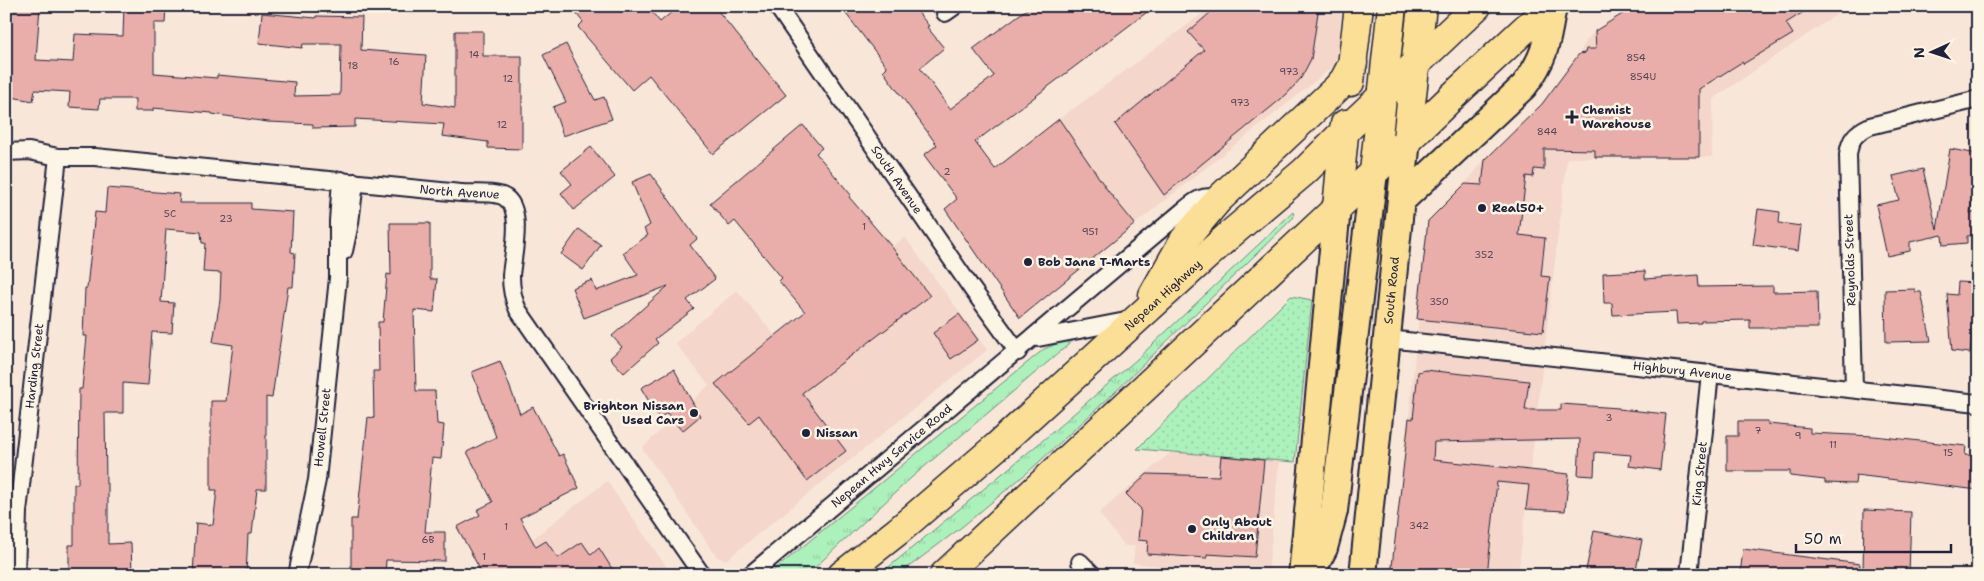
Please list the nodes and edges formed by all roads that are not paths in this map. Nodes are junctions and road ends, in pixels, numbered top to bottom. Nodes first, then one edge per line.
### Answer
1 (777, 6) edge
2 (1359, 6) edge
3 (1392, 6) edge
4 (1422, 6) edge
5 (1477, 6) edge
6 (1554, 6) edge
7 (1353, 63) junction
8 (1414, 65) junction
9 (1383, 94) junction
10 (1978, 99) edge
11 (1344, 132) junction
12 (1407, 139) junction
13 (6, 152) edge
14 (58, 157) junction
15 (1374, 172) junction
16 (348, 181) junction
17 (1218, 200) junction
18 (1401, 201) junction
19 (1337, 208) junction
20 (1140, 315) junction
21 (1033, 339) junction
22 (1388, 339) junction
23 (1018, 352) junction
24 (1353, 360) junction
25 (1710, 373) junction
26 (1854, 388) junction
27 (1978, 403) edge
28 (1337, 494) junction
29 (1371, 498) junction
30 (12, 512) edge
31 (1080, 562) dead end
32 (16, 575) edge
33 (297, 575) edge
34 (702, 575) edge
35 (750, 575) edge
36 (842, 575) edge
37 (944, 575) edge
38 (1093, 575) edge
39 (1302, 575) edge
40 (1310, 575) edge
41 (1363, 575) edge
42 (1689, 575) edge

1 - 23 street, South Avenue
2 - 7 highway
3 - 9 highway
4 - 8 highway, South Road
5 - 8 highway, Nepean Highway
6 - 12 highway
6 - 18 main road
7 - 11 highway
7 - 17 highway
8 - 9 highway, Nepean Highway
8 - 12 highway, South Road
9 - 11 highway, Nepean Highway
9 - 15 highway
10 - 26 street, Reynolds Street
11 - 19 highway
11 - 20 highway, Nepean Highway
12 - 15 highway
12 - 18 main road, South Road
13 - 14 street, North Avenue
14 - 16 street, North Avenue
14 - 30 street, Harding Street
15 - 19 highway
15 - 24 main road
16 - 33 street, Howell Street
16 - 34 street, North Avenue
17 - 20 highway
17 - 21 street, Nepean Hwy Service Road
18 - 22 main road, South Road
19 - 37 highway
19 - 39 main road
20 - 21 street, Nepean Hwy Service Road
20 - 36 highway, Nepean Highway
21 - 23 street, Nepean Hwy Service Road
22 - 24 main road
22 - 25 street, Highbury Avenue
22 - 29 main road, South Road
23 - 35 street, Nepean Hwy Service Road
24 - 28 main road
25 - 26 street, Highbury Avenue
25 - 42 street, King Street
26 - 27 street, Highbury Avenue
28 - 29 main road
28 - 40 main road
29 - 41 main road, South Road
30 - 32 street, Harding Street
31 - 38 street

